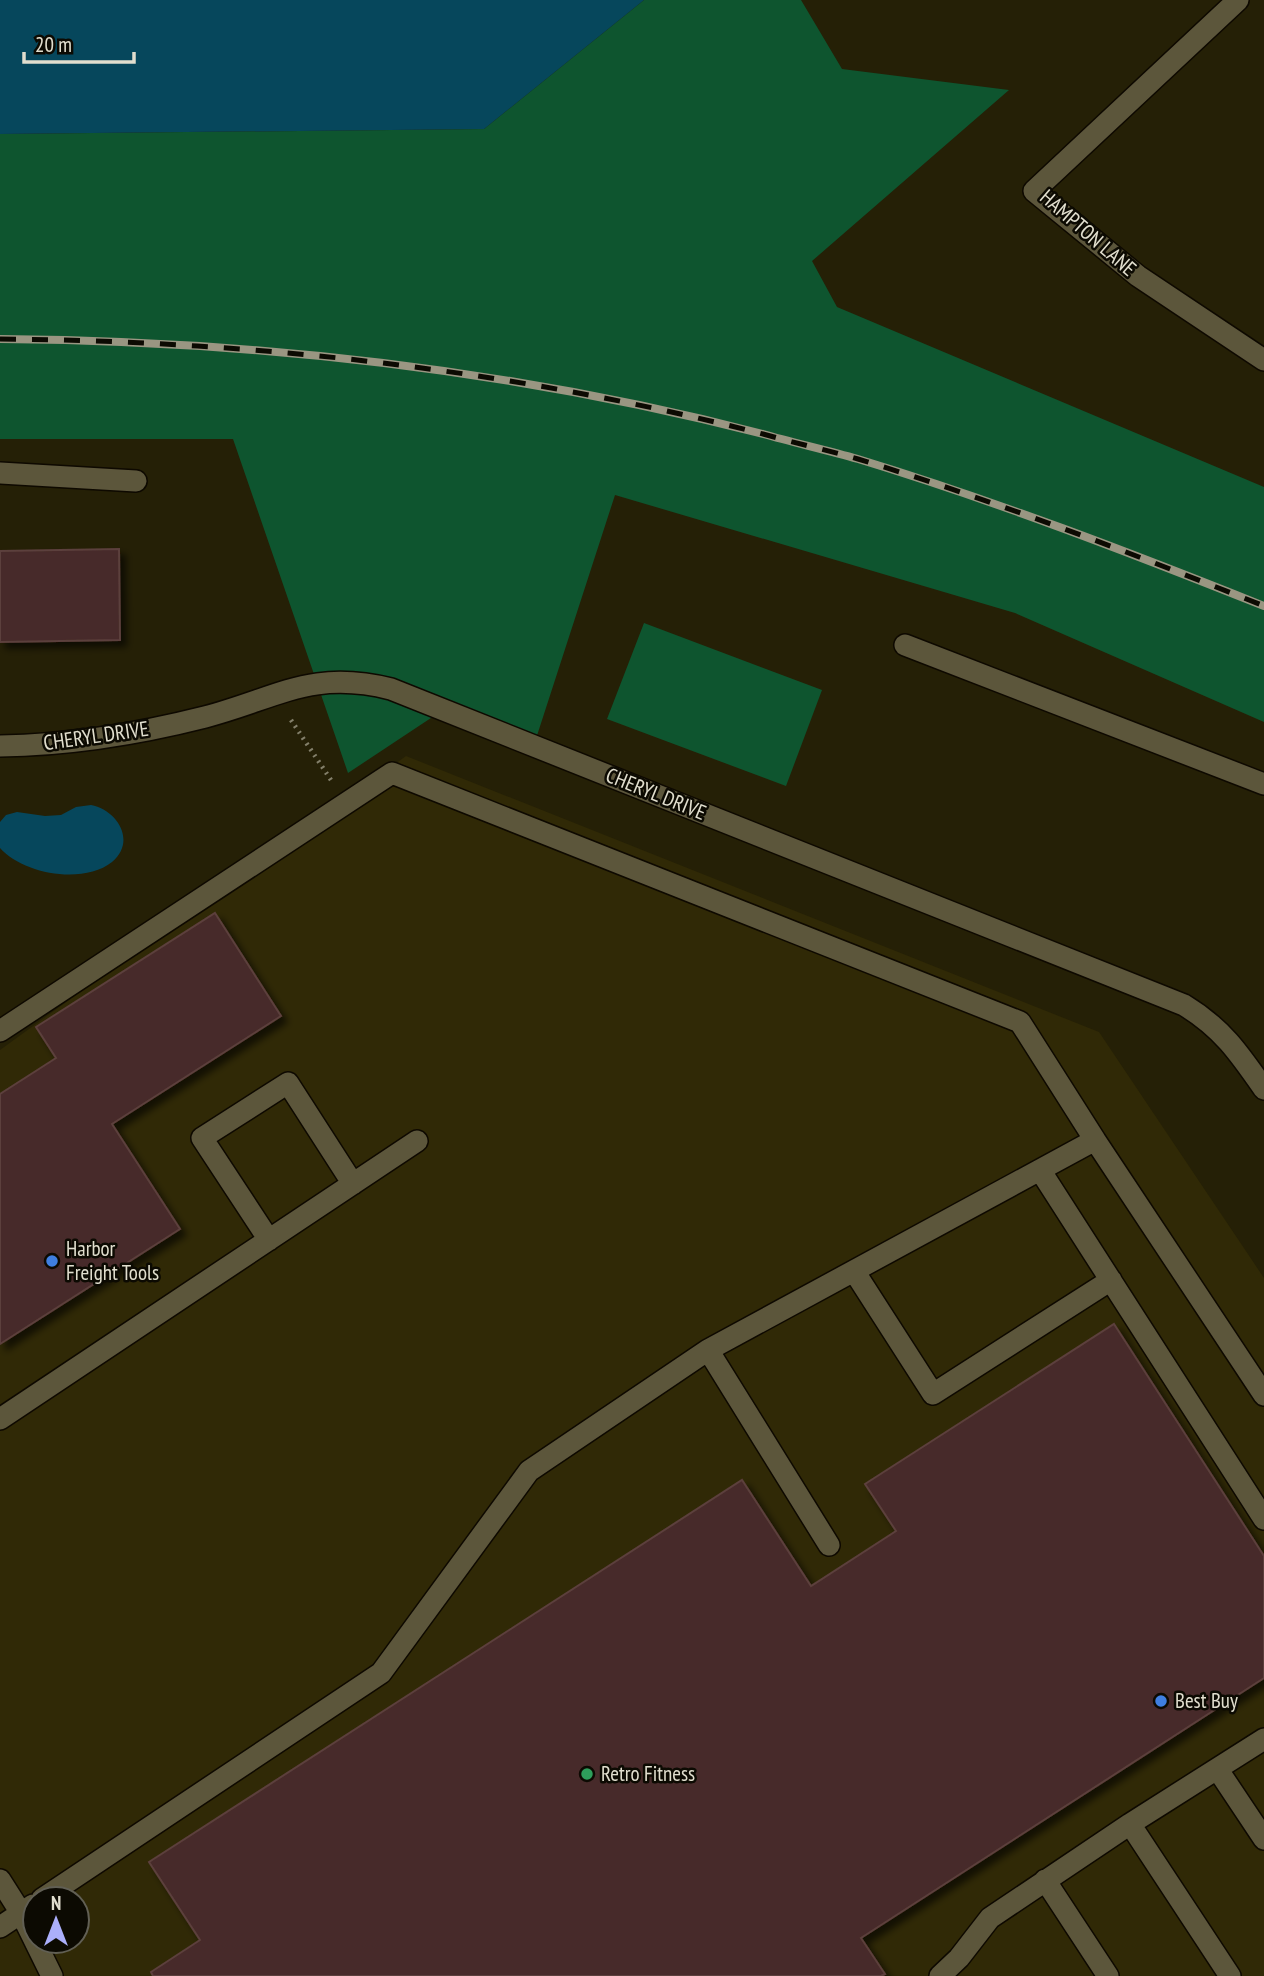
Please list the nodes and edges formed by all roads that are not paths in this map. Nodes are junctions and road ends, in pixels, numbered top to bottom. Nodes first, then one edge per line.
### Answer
1 (1238, 0) edge
2 (1264, 360) edge
3 (0, 472) edge
4 (136, 481) dead end
5 (905, 645) dead end
6 (0, 746) edge
7 (1264, 784) edge
8 (0, 1031) edge
9 (1264, 1088) edge
10 (1095, 1140) junction
11 (417, 1141) dead end
12 (1040, 1170) junction
13 (354, 1184) junction
14 (269, 1240) junction
15 (854, 1271) junction
16 (1111, 1280) junction
17 (708, 1350) junction
18 (1264, 1395) edge
19 (0, 1419) edge
20 (1264, 1519) edge
21 (829, 1545) dead end
22 (1264, 1739) edge
23 (1217, 1770) junction
24 (1130, 1824) junction
25 (1264, 1839) edge
26 (0, 1880) edge
27 (1045, 1880) junction
28 (63, 1885) edge
29 (21, 1901) edge
30 (21, 1913) edge
31 (0, 1927) edge
32 (45, 1955) edge
33 (52, 1976) edge
34 (940, 1976) edge
35 (1108, 1976) edge
36 (1230, 1976) edge

1 - 2 street, HAMPTON LANE
3 - 4 street
5 - 7 street
6 - 9 street, CHERYL DRIVE
8 - 10 street
10 - 12 street
10 - 18 street
11 - 13 street
12 - 15 street
12 - 16 street
13 - 14 street
13 - 14 street
14 - 19 street
15 - 16 street
15 - 17 street
16 - 20 street
17 - 21 street
17 - 28 street
22 - 23 street
23 - 24 street
23 - 25 street
24 - 27 street
24 - 36 street
26 - 29 street
27 - 34 street
27 - 35 street
30 - 31 street
32 - 33 street

